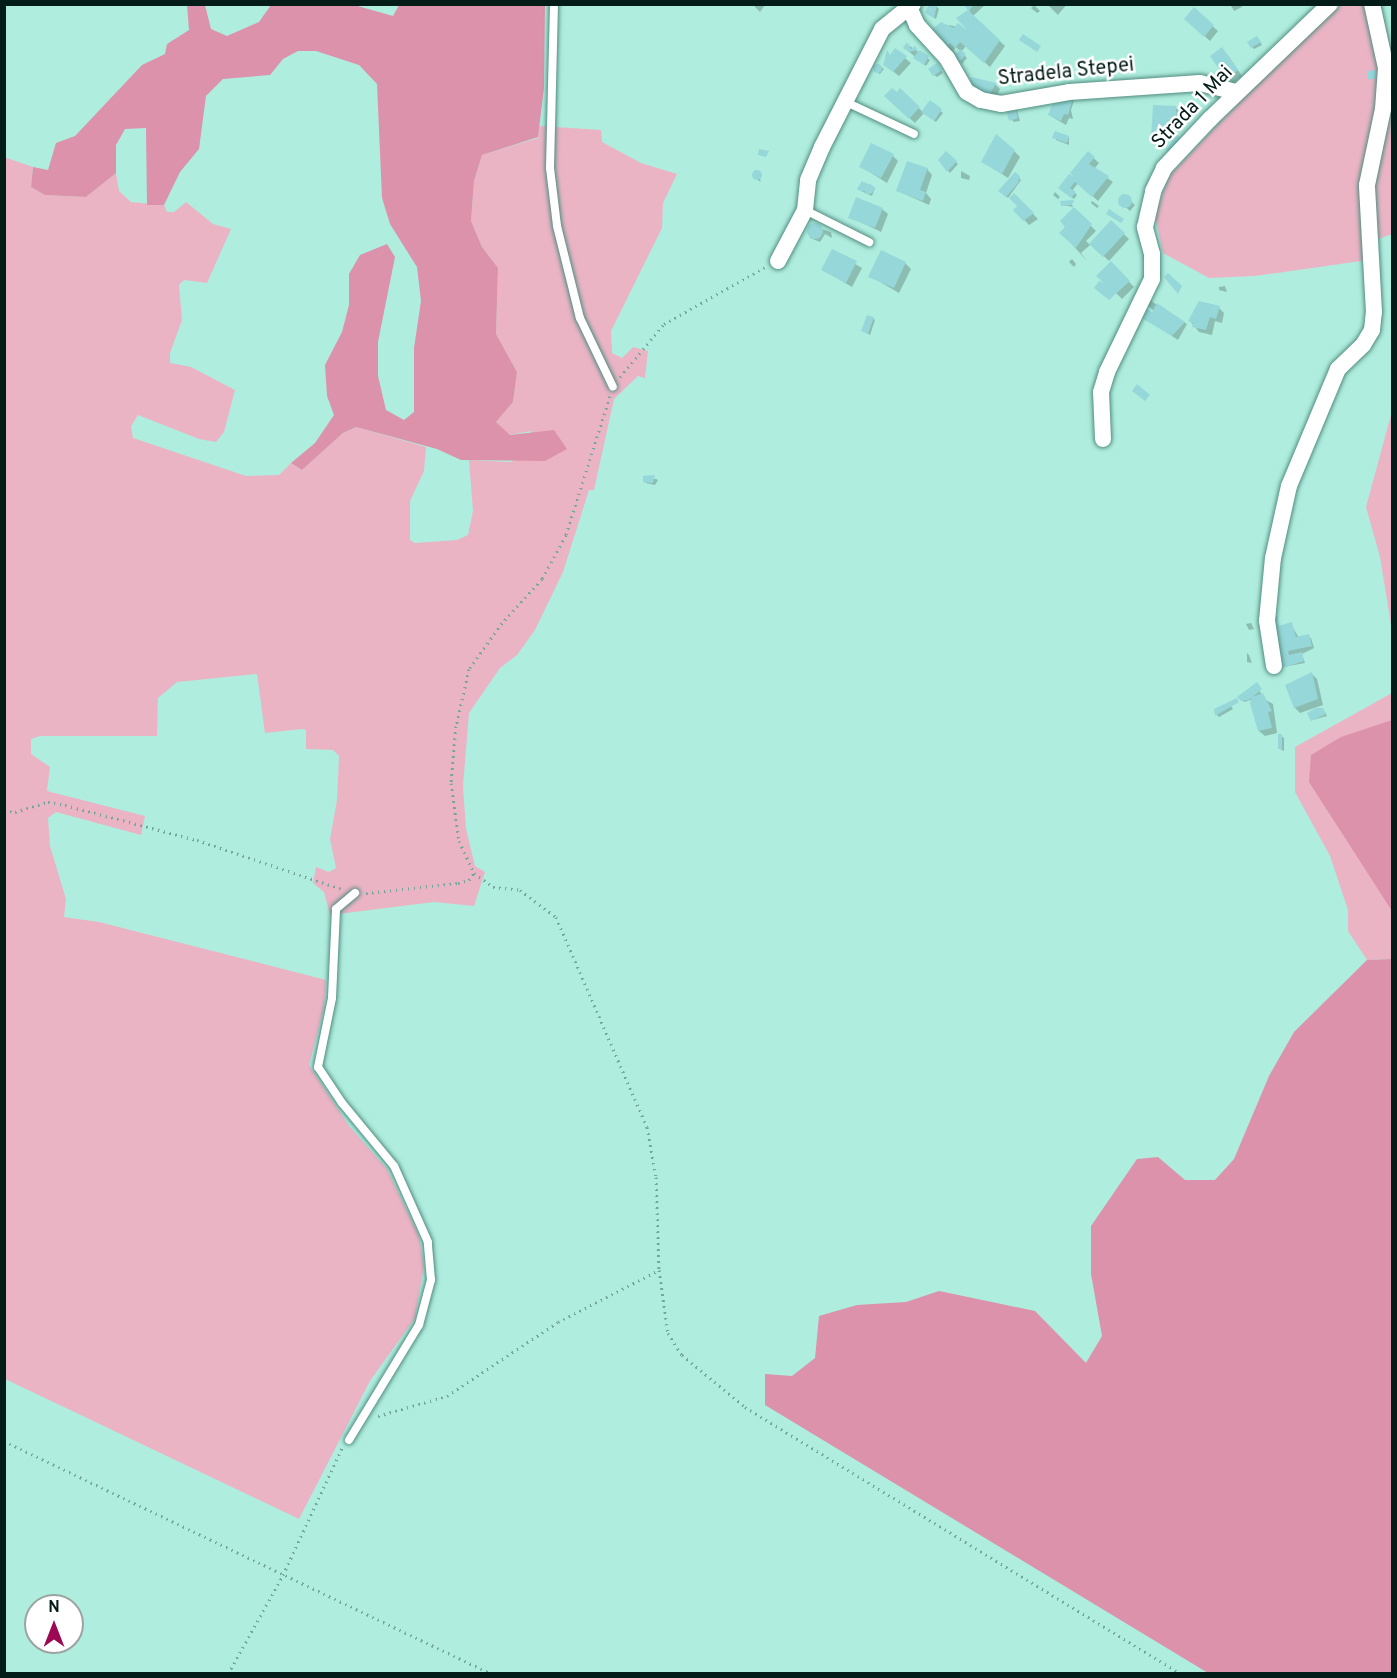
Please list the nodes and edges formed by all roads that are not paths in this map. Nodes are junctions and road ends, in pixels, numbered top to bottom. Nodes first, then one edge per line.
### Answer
1 (554, 4) edge
2 (1330, 4) edge
3 (1372, 4) edge
4 (911, 6) edge
5 (1237, 92) junction
6 (846, 102) junction
7 (1386, 129) edge
8 (914, 134) dead end
9 (805, 210) junction
10 (869, 242) dead end
11 (778, 261) road end
12 (612, 387) road end
13 (1102, 439) dead end
14 (1274, 666) dead end
15 (355, 893) road end
16 (349, 1440) road end

1 - 12 lane
2 - 5 street, Strada 1 Mai
3 - 7 street
4 - 5 street, Stradela Stepei
4 - 6 street
5 - 13 street, Strada 1 Mai
6 - 8 lane
6 - 9 street
7 - 14 street
9 - 10 lane
9 - 11 street
15 - 16 lane

